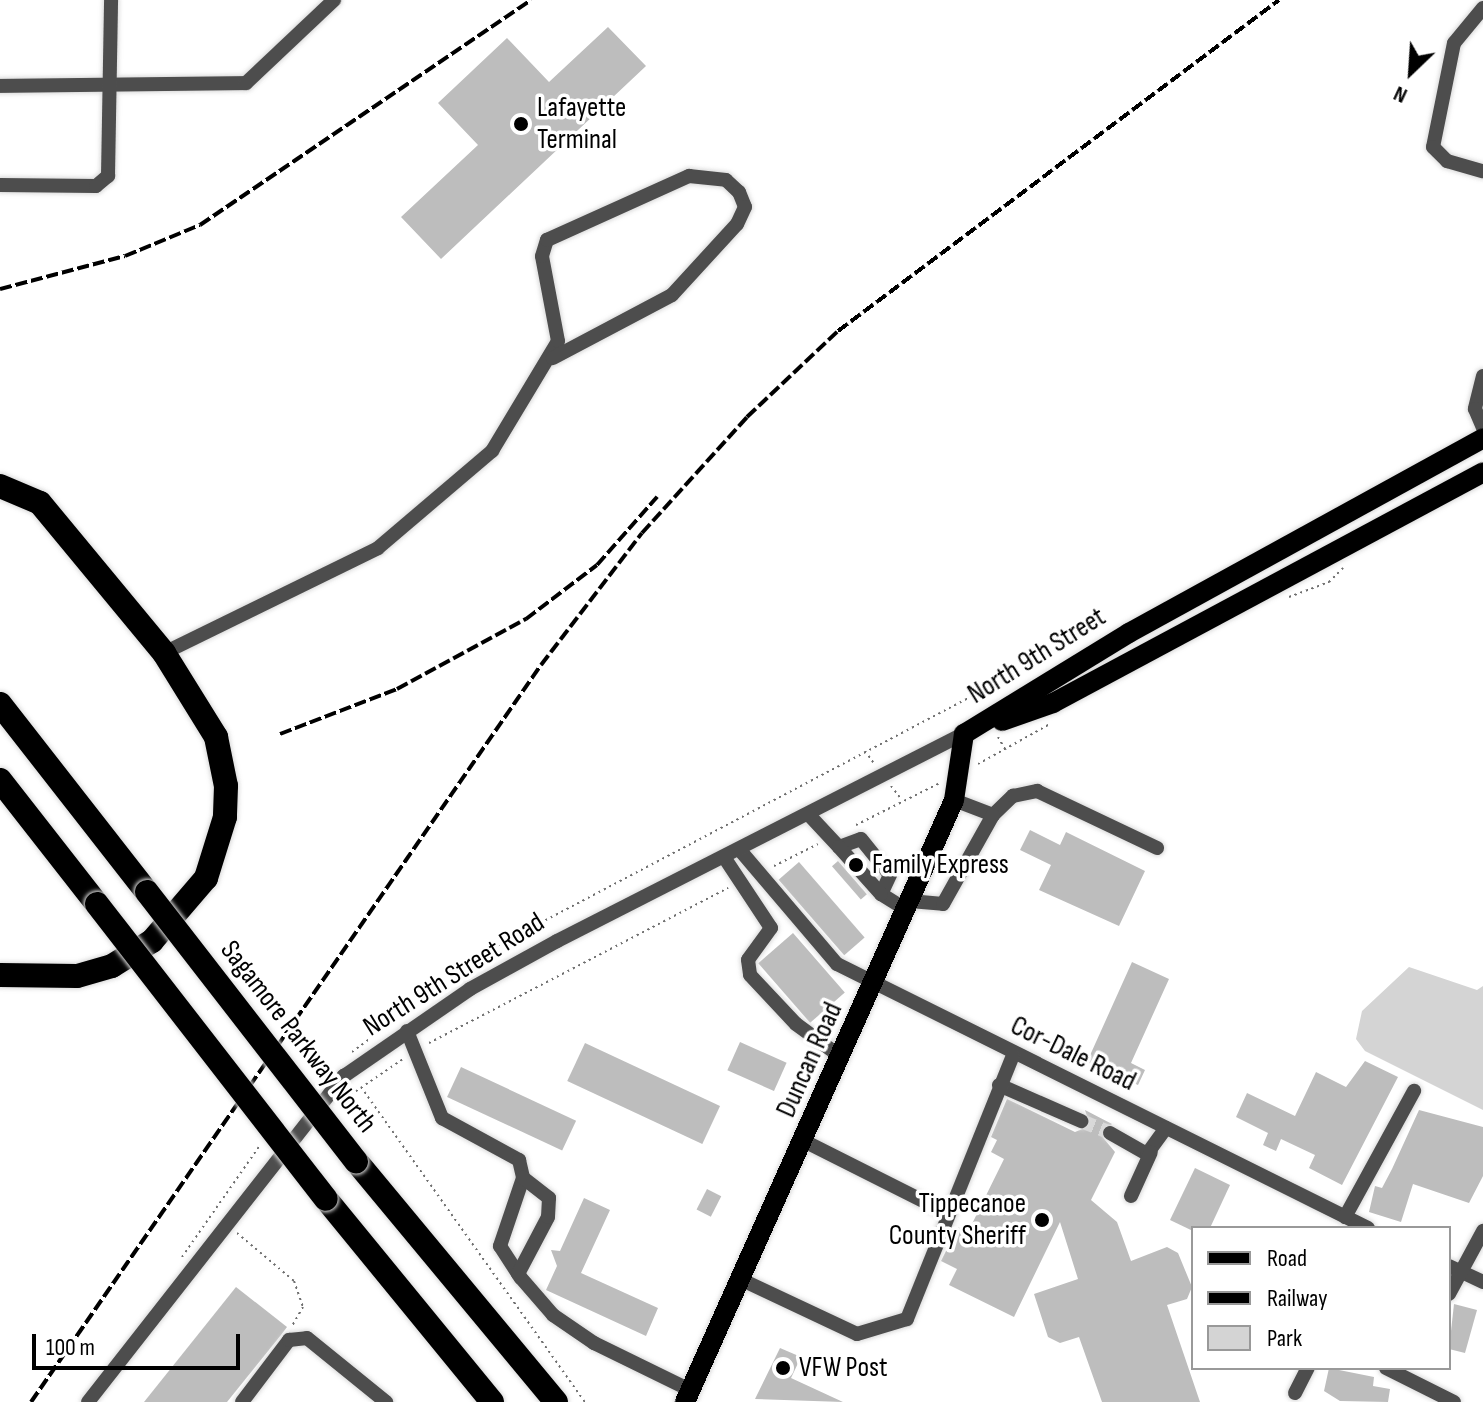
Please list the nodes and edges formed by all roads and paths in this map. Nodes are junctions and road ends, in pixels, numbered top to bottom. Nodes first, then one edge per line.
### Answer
1 (111, 0) edge
2 (334, 0) edge
3 (1483, 8) edge
4 (0, 86) edge
5 (108, 88) junction
6 (1483, 171) edge
7 (0, 185) edge
8 (553, 358) junction
9 (1483, 376) edge
10 (1483, 428) edge
11 (1483, 438) edge
12 (1483, 472) edge
13 (0, 486) edge
14 (0, 503) edge
15 (40, 503) junction
16 (164, 653) junction
17 (0, 704) edge
18 (964, 734) junction
19 (0, 780) edge
20 (954, 800) junction
21 (903, 801) dead end
22 (993, 815) junction
23 (810, 816) junction
24 (834, 842) junction
25 (1157, 848) dead end
26 (739, 849) junction
27 (724, 857) junction
28 (759, 873) junction
29 (741, 881) junction
30 (881, 894) junction
31 (908, 906) junction
32 (0, 975) edge
33 (874, 986) junction
34 (407, 1031) junction
35 (415, 1051) junction
36 (1013, 1055) junction
37 (841, 1057) junction
38 (999, 1085) junction
39 (361, 1087) junction
40 (1414, 1091) dead end
41 (333, 1108) dead end
42 (1081, 1121) tunnel mouth
43 (1166, 1128) junction
44 (1110, 1133) tunnel mouth
45 (804, 1141) junction
46 (1151, 1152) junction
47 (523, 1178) junction
48 (1131, 1196) dead end
49 (945, 1212) junction
50 (1345, 1217) junction
51 (1364, 1226) edge
52 (229, 1227) dead end
53 (1483, 1231) edge
54 (1455, 1269) edge
55 (518, 1274) junction
56 (740, 1279) junction
57 (1483, 1282) edge
58 (305, 1338) junction
59 (1307, 1370) edge
60 (1406, 1373) edge
61 (1295, 1393) dead end
62 (688, 1396) edge
63 (88, 1402) edge
64 (242, 1402) edge
65 (386, 1402) edge
66 (492, 1402) edge
67 (556, 1402) edge
68 (585, 1402) edge
69 (1454, 1402) edge

1 - 5 street
2 - 5 street
3 - 6 street
4 - 5 street
5 - 7 street
8 - 8 street
8 - 16 street
9 - 10 street
11 - 18 main road, North 9th Street
12 - 18 main road, North 9th Street
13 - 15 highway
14 - 15 highway
15 - 16 highway
16 - 32 highway
17 - 67 highway, Sagamore Parkway North, bridge
18 - 20 main road, Duncan Road
18 - 23 street, North 9th Street Road
19 - 66 highway, bridge
20 - 22 street
20 - 31 main road, Duncan Road
21 - 24 path
22 - 25 street
22 - 31 street
23 - 24 street
23 - 26 street, North 9th Street Road
24 - 28 path
24 - 30 street
24 - 30 street
26 - 27 street, North 9th Street Road
26 - 28 street, Cor-Dale Road
27 - 29 street
27 - 34 street, North 9th Street Road
28 - 33 street, Cor-Dale Road
29 - 35 path
29 - 37 street
30 - 31 street
31 - 33 main road, Duncan Road
33 - 36 street, Cor-Dale Road
33 - 37 main road, Duncan Road
34 - 35 street
34 - 63 street, North 9th Street Road
35 - 39 path
35 - 47 street
36 - 38 street
36 - 43 street, Cor-Dale Road
37 - 45 main road, Duncan Road
38 - 42 street
38 - 49 street
39 - 41 path
39 - 68 path
40 - 50 street
43 - 46 street
43 - 50 street, Cor-Dale Road
44 - 46 street
45 - 49 street
45 - 56 main road, Duncan Road
46 - 48 street
47 - 55 street
47 - 55 street
49 - 56 street
50 - 51 street, Cor-Dale Road
52 - 58 path
53 - 54 street
54 - 57 street
55 - 62 street
56 - 62 main road, Duncan Road
58 - 64 street
58 - 65 street
59 - 61 street
60 - 69 street

